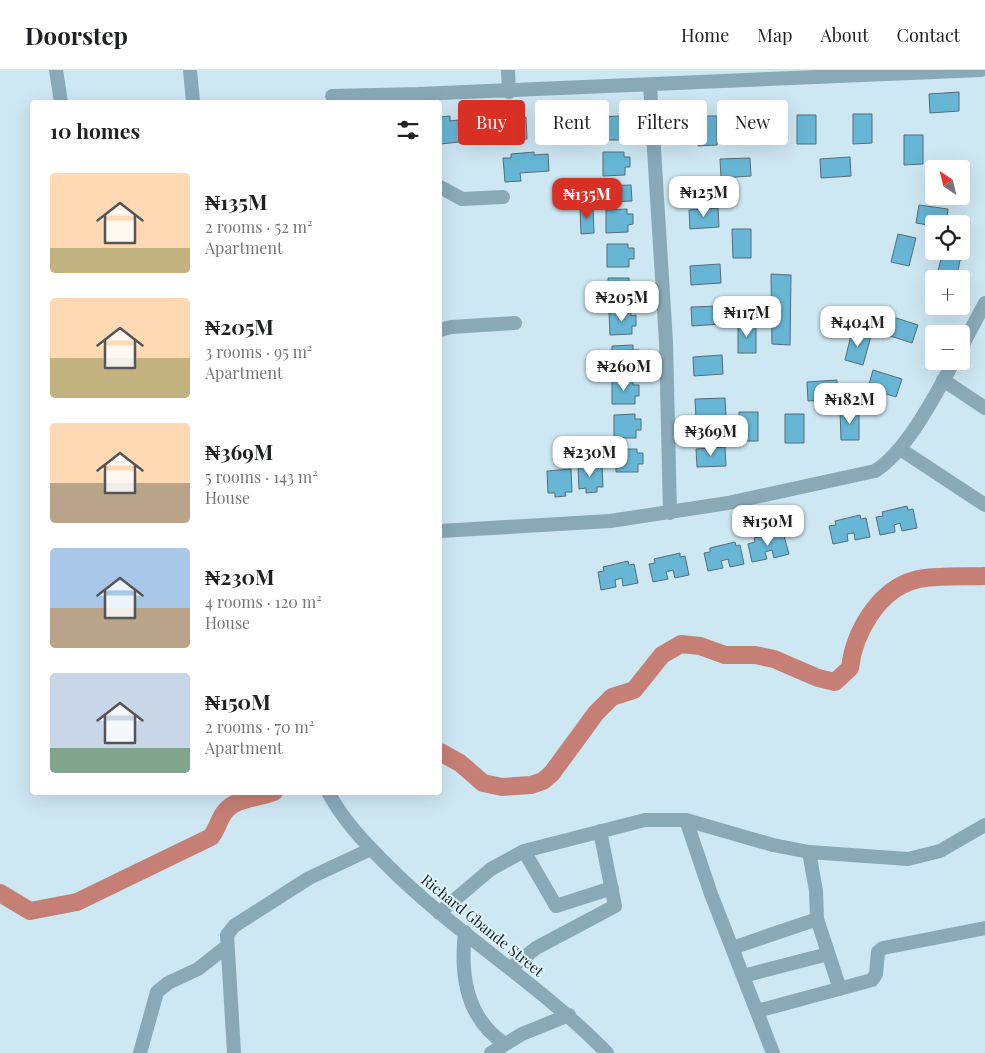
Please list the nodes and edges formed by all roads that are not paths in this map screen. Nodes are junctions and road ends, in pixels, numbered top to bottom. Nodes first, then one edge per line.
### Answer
1 (56, 70) edge
2 (190, 70) edge
3 (508, 70) edge
4 (984, 71) edge
5 (842, 72) edge
6 (727, 75) edge
7 (650, 85) junction
8 (509, 92) junction
9 (332, 96) dead end
10 (419, 98) edge
11 (61, 100) edge
12 (193, 100) edge
13 (442, 187) edge
14 (503, 197) dead end
15 (985, 303) edge
16 (515, 323) dead end
17 (442, 330) edge
18 (970, 331) edge
19 (949, 370) edge
20 (943, 380) junction
21 (985, 408) edge
22 (900, 449) junction
23 (985, 505) edge
24 (670, 513) junction
25 (442, 531) edge
26 (330, 795) edge
27 (686, 820) junction
28 (985, 825) edge
29 (600, 831) junction
30 (371, 849) junction
31 (524, 851) junction
32 (809, 852) junction
33 (612, 888) junction
34 (438, 913) junction
35 (816, 919) junction
36 (985, 928) edge
37 (465, 932) junction
38 (226, 947) junction
39 (732, 948) junction
40 (828, 954) junction
41 (511, 968) junction
42 (743, 976) junction
43 (840, 989) junction
44 (757, 1010) junction
45 (569, 1014) junction
46 (505, 1044) junction
47 (140, 1053) edge
48 (234, 1053) edge
49 (491, 1053) edge
50 (607, 1053) edge
51 (773, 1053) edge

1 - 11 street
2 - 12 street
3 - 8 street
4 - 5 street
5 - 6 street
6 - 7 street
7 - 8 street
7 - 24 street
8 - 10 street
9 - 10 street
13 - 14 street
15 - 18 street
16 - 17 street
19 - 20 street
20 - 21 street
20 - 22 street
22 - 23 street
22 - 24 street
24 - 25 street
26 - 30 street, Richard Gbande Street
27 - 29 street
27 - 32 street
27 - 39 street
28 - 32 street
29 - 31 street
29 - 33 street
30 - 34 street, Richard Gbande Street
30 - 38 street
31 - 33 street
31 - 34 street
32 - 35 street
33 - 41 street
34 - 37 street, Richard Gbande Street
35 - 39 street
35 - 40 street
36 - 43 street
37 - 41 street, Richard Gbande Street
37 - 46 street
38 - 47 street
38 - 48 street
39 - 42 street
40 - 42 street
40 - 43 street
41 - 45 street, Richard Gbande Street
42 - 44 street
43 - 44 street
44 - 51 street
45 - 46 street
45 - 50 street, Richard Gbande Street
46 - 49 street

